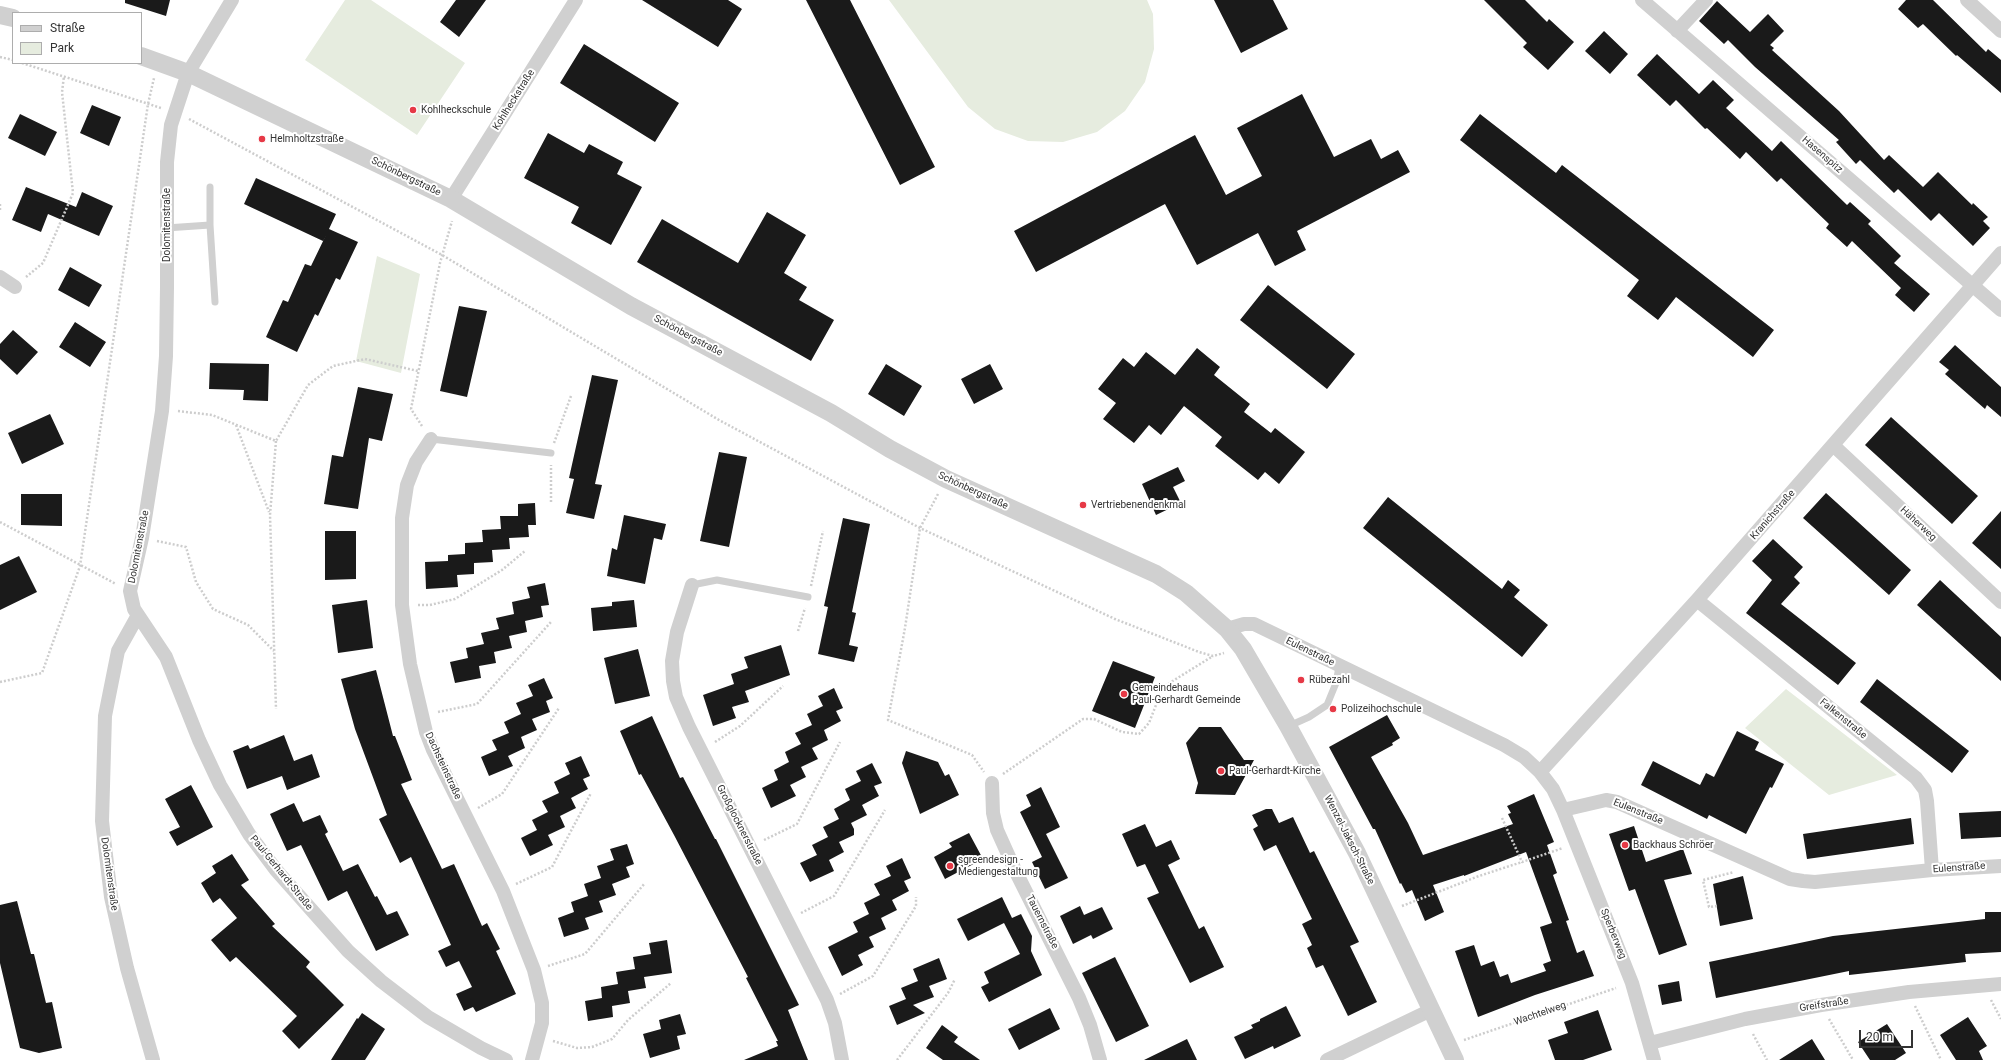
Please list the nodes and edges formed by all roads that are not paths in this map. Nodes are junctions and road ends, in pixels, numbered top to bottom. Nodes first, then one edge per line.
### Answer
1 (232, 0) edge
2 (576, 0) edge
3 (1642, 0) edge
4 (1706, 0) edge
5 (1967, 0) edge
6 (0, 15) edge
7 (12, 18) edge
8 (1677, 31) junction
9 (2001, 31) edge
10 (142, 56) edge
11 (188, 73) junction
12 (210, 187) dead end
13 (455, 202) junction
14 (210, 225) junction
15 (166, 228) junction
16 (2001, 253) edge
17 (0, 278) edge
18 (1973, 285) junction
19 (15, 287) road end
20 (215, 302) dead end
21 (2001, 310) edge
22 (431, 440) joint
23 (1834, 446) junction
24 (551, 452) dead end
25 (692, 585) joint
26 (808, 597) road end
27 (1697, 600) junction
28 (2001, 602) edge
29 (138, 616) junction
30 (1227, 629) junction
31 (1339, 667) junction
32 (1288, 726) junction
33 (1540, 772) junction
34 (992, 783) road end
35 (1563, 810) junction
36 (2001, 866) edge
37 (1932, 870) junction
38 (2001, 984) edge
39 (1431, 1010) junction
40 (1650, 1043) junction
41 (1451, 1053) edge
42 (153, 1060) edge
43 (506, 1060) edge
44 (532, 1060) edge
45 (842, 1060) edge
46 (1100, 1060) edge
47 (1327, 1060) edge
48 (1654, 1060) edge

1 - 11 street
2 - 13 street, Kohlheckstraße
3 - 8 street, Hasenspitz
4 - 8 street
5 - 9 street
6 - 7 street
8 - 18 street, Hasenspitz
10 - 11 street, Schönbergstraße
11 - 13 street, Schönbergstraße
11 - 15 street, Dolomitenstraße
12 - 14 lane
13 - 30 street, Schönbergstraße
14 - 15 lane
14 - 20 lane
15 - 29 street, Dolomitenstraße
16 - 18 street, Kranichstraße
17 - 19 street
18 - 21 street, Hasenspitz
18 - 23 street, Kranichstraße
22 - 24 lane
22 - 44 street, Dachsteinstraße
23 - 27 street, Kranichstraße
23 - 28 street, Häherweg
25 - 26 lane
25 - 45 street, Großglocknerstraße
27 - 33 street, Kranichstraße
27 - 37 street, Falkenstraße
29 - 42 street, Dolomitenstraße
29 - 43 street, Paul-Gerhardt-Straße
30 - 31 street, Eulenstraße
30 - 32 street, Wenzel-Jaksch-Straße
31 - 32 lane
31 - 33 street, Eulenstraße
32 - 39 street, Wenzel-Jaksch-Straße
33 - 35 street, Eulenstraße
34 - 46 street, Tauernstraße
35 - 37 street, Eulenstraße
35 - 40 street, Sperberweg
36 - 37 street, Eulenstraße
38 - 40 street, Greifstraße
39 - 41 street, Wenzel-Jaksch-Straße
39 - 47 street
40 - 48 street, Sperberweg

